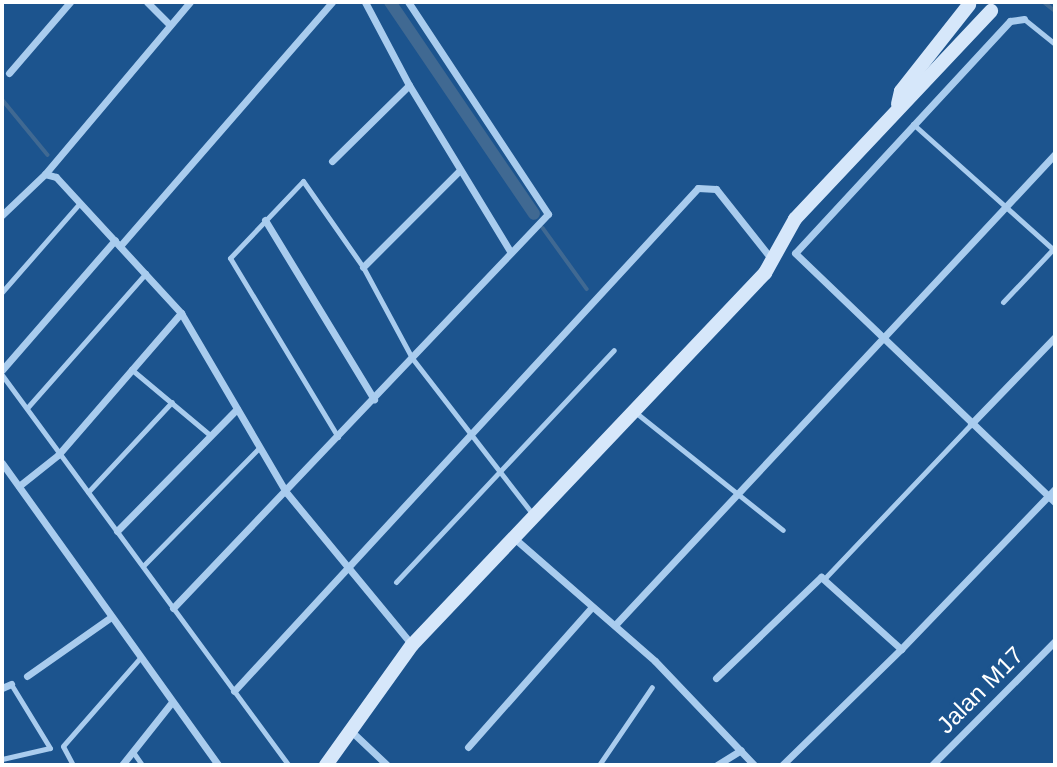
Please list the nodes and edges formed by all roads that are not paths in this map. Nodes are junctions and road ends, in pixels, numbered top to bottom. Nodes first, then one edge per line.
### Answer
1 (69, 2) edge
2 (147, 2) edge
3 (190, 2) edge
4 (332, 2) edge
5 (365, 2) edge
6 (408, 2) edge
7 (969, 3) edge
8 (996, 6) edge
9 (1024, 19) joint
10 (169, 24) junction
11 (1055, 44) edge
12 (9, 73) dead end
13 (409, 85) junction
14 (898, 104) junction
15 (913, 124) junction
16 (1055, 154) edge
17 (332, 162) dead end
18 (460, 170) junction
19 (45, 174) junction
20 (80, 203) junction
21 (1004, 206) junction
22 (2, 215) edge
23 (265, 220) junction
24 (117, 243) junction
25 (1054, 248) edge
26 (510, 251) junction
27 (773, 261) junction
28 (363, 267) junction
29 (146, 273) junction
30 (2, 292) edge
31 (1003, 302) dead end
32 (181, 313) junction
33 (1055, 337) edge
34 (880, 340) junction
35 (614, 350) dead end
36 (412, 358) junction
37 (131, 369) junction
38 (2, 373) edge
39 (374, 400) junction
40 (172, 402) junction
41 (27, 408) junction
42 (237, 409) junction
43 (633, 411) junction
44 (971, 424) junction
45 (467, 435) junction
46 (211, 436) junction
47 (338, 437) junction
48 (259, 449) junction
49 (58, 455) junction
50 (2, 463) edge
51 (499, 476) junction
52 (19, 486) junction
53 (1055, 489) edge
54 (88, 492) junction
55 (286, 492) junction
56 (739, 495) junction
57 (1048, 495) junction
58 (1055, 502) edge
59 (534, 516) junction
60 (783, 530) dead end
61 (117, 531) junction
62 (513, 538) junction
63 (143, 566) junction
64 (347, 566) junction
65 (826, 577) junction
66 (396, 582) dead end
67 (592, 607) junction
68 (173, 608) junction
69 (111, 617) junction
70 (615, 625) junction
71 (1055, 641) edge
72 (412, 645) junction
73 (901, 649) junction
74 (140, 658) junction
75 (27, 676) dead end
76 (716, 678) dead end
77 (11, 684) joint
78 (652, 687) dead end
79 (2, 688) edge
80 (234, 691) junction
81 (172, 702) junction
82 (351, 730) junction
83 (468, 747) dead end
84 (741, 750) junction
85 (133, 751) junction
86 (2, 759) edge
87 (73, 765) edge
88 (122, 765) edge
89 (142, 765) edge
90 (218, 765) edge
91 (288, 765) edge
92 (326, 765) edge
93 (387, 765) edge
94 (599, 765) edge
95 (718, 765) edge
96 (754, 765) edge
97 (782, 765) edge
98 (932, 765) edge

1 - 12 street
2 - 10 street
3 - 10 street
4 - 24 street
5 - 13 street
6 - 26 street
7 - 8 street
7 - 14 street
8 - 14 street
9 - 11 lane
9 - 15 street
10 - 19 street
13 - 17 street
13 - 18 street
14 - 27 street
15 - 21 lane
15 - 34 street
16 - 21 street
18 - 26 street
18 - 28 street
19 - 20 street
19 - 22 street
20 - 24 street
20 - 30 lane
21 - 25 lane
21 - 34 street
23 - 28 lane
23 - 39 street
23 - 47 lane
24 - 29 street
24 - 38 street
25 - 31 lane
26 - 36 street
27 - 43 street
27 - 45 street
28 - 36 lane
29 - 32 street
29 - 41 lane
32 - 37 street
32 - 42 street
33 - 44 street
34 - 44 street
34 - 56 street
35 - 51 lane
36 - 39 street
36 - 45 lane
37 - 40 lane
37 - 49 street
38 - 41 lane
39 - 47 street
40 - 46 lane
40 - 54 lane
41 - 49 lane
42 - 46 street
42 - 48 street
43 - 56 lane
43 - 59 street
44 - 57 street
44 - 65 lane
45 - 51 lane
45 - 64 street
46 - 61 street
47 - 55 street
48 - 55 street
48 - 63 lane
49 - 52 street
49 - 54 lane
50 - 52 street
51 - 59 lane
51 - 66 lane
52 - 69 street
53 - 57 street
54 - 61 lane
55 - 64 street
55 - 68 street
56 - 60 lane
56 - 70 street
57 - 58 street
57 - 73 street
59 - 62 street
61 - 63 lane
62 - 67 street
62 - 72 street
63 - 68 lane
64 - 72 street
64 - 80 street
65 - 73 street
65 - 76 street
67 - 70 street
67 - 83 street
68 - 80 lane
69 - 74 street
69 - 75 street
70 - 84 street
71 - 98 street, Jalan M17
72 - 82 street
73 - 97 street
74 - 81 street
74 - 87 lane
77 - 79 street
77 - 86 lane
78 - 94 lane
80 - 91 lane
81 - 85 street
81 - 90 street
82 - 92 street
82 - 93 street
84 - 95 street
84 - 96 street
85 - 88 street
85 - 89 lane

